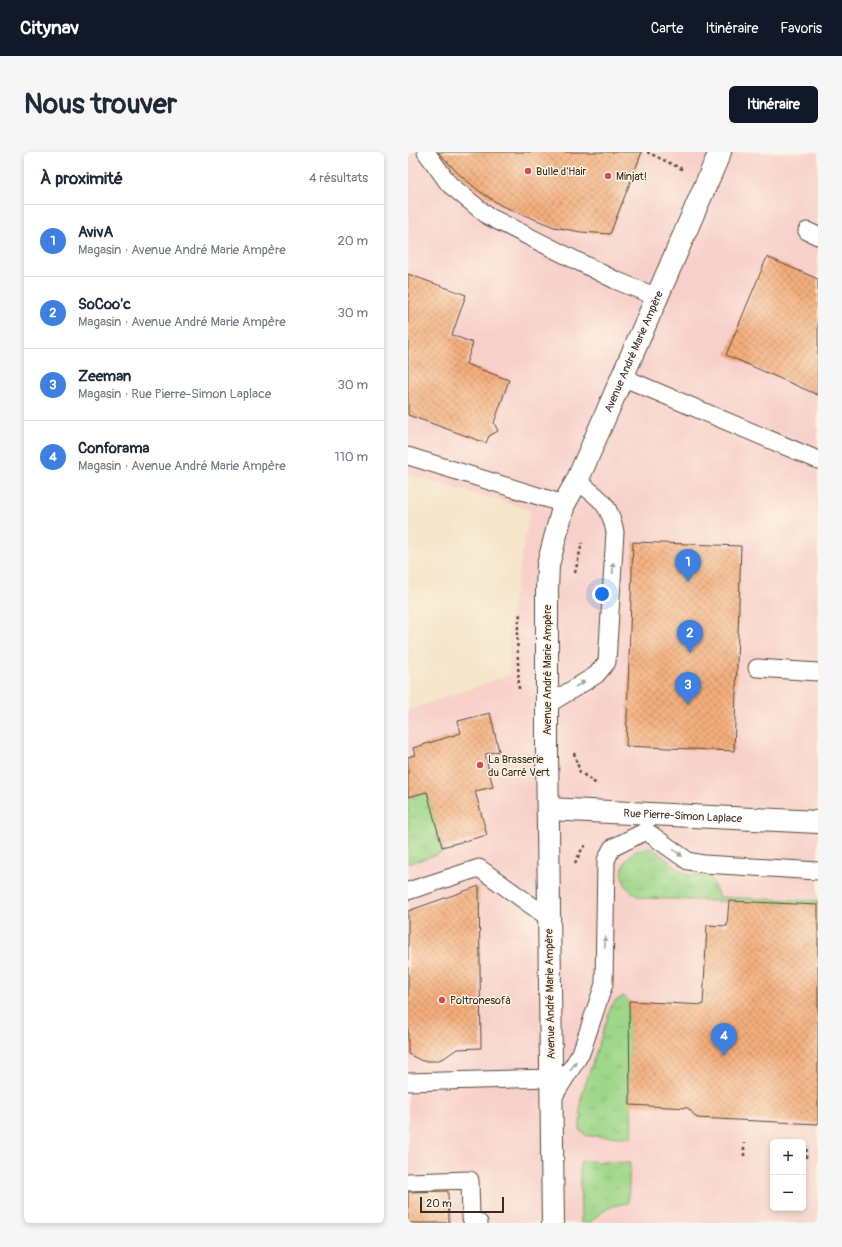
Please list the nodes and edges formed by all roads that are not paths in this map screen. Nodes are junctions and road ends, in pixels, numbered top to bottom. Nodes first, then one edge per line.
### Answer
1 (426, 152) edge
2 (720, 152) edge
3 (657, 297) junction
4 (622, 377) junction
5 (408, 456) edge
6 (818, 460) edge
7 (577, 481) junction
8 (564, 504) junction
9 (757, 668) dead end
10 (818, 672) edge
11 (547, 705) junction
12 (548, 809) junction
13 (646, 822) junction
14 (818, 822) edge
15 (818, 871) edge
16 (408, 891) edge
17 (549, 918) junction
18 (408, 1082) edge
19 (551, 1088) junction
20 (408, 1182) edge
21 (478, 1223) edge
22 (553, 1223) edge

1 - 3 lane
2 - 3 street, Avenue André Marie Ampère
3 - 4 street, Avenue André Marie Ampère
4 - 6 lane
4 - 7 street, Avenue André Marie Ampère
5 - 8 lane
7 - 8 street, Avenue André Marie Ampère
11 -> 7 lane
8 - 11 street, Avenue André Marie Ampère
9 - 10 lane
11 - 12 street, Avenue André Marie Ampère
12 - 13 street, Rue Pierre-Simon Laplace
12 - 17 street, Avenue André Marie Ampère
13 - 14 street, Rue Pierre-Simon Laplace
13 -> 15 lane
19 -> 13 lane
16 - 17 lane
17 - 19 street, Avenue André Marie Ampère
18 - 19 lane
19 - 22 street, Avenue André Marie Ampère
20 - 21 lane

